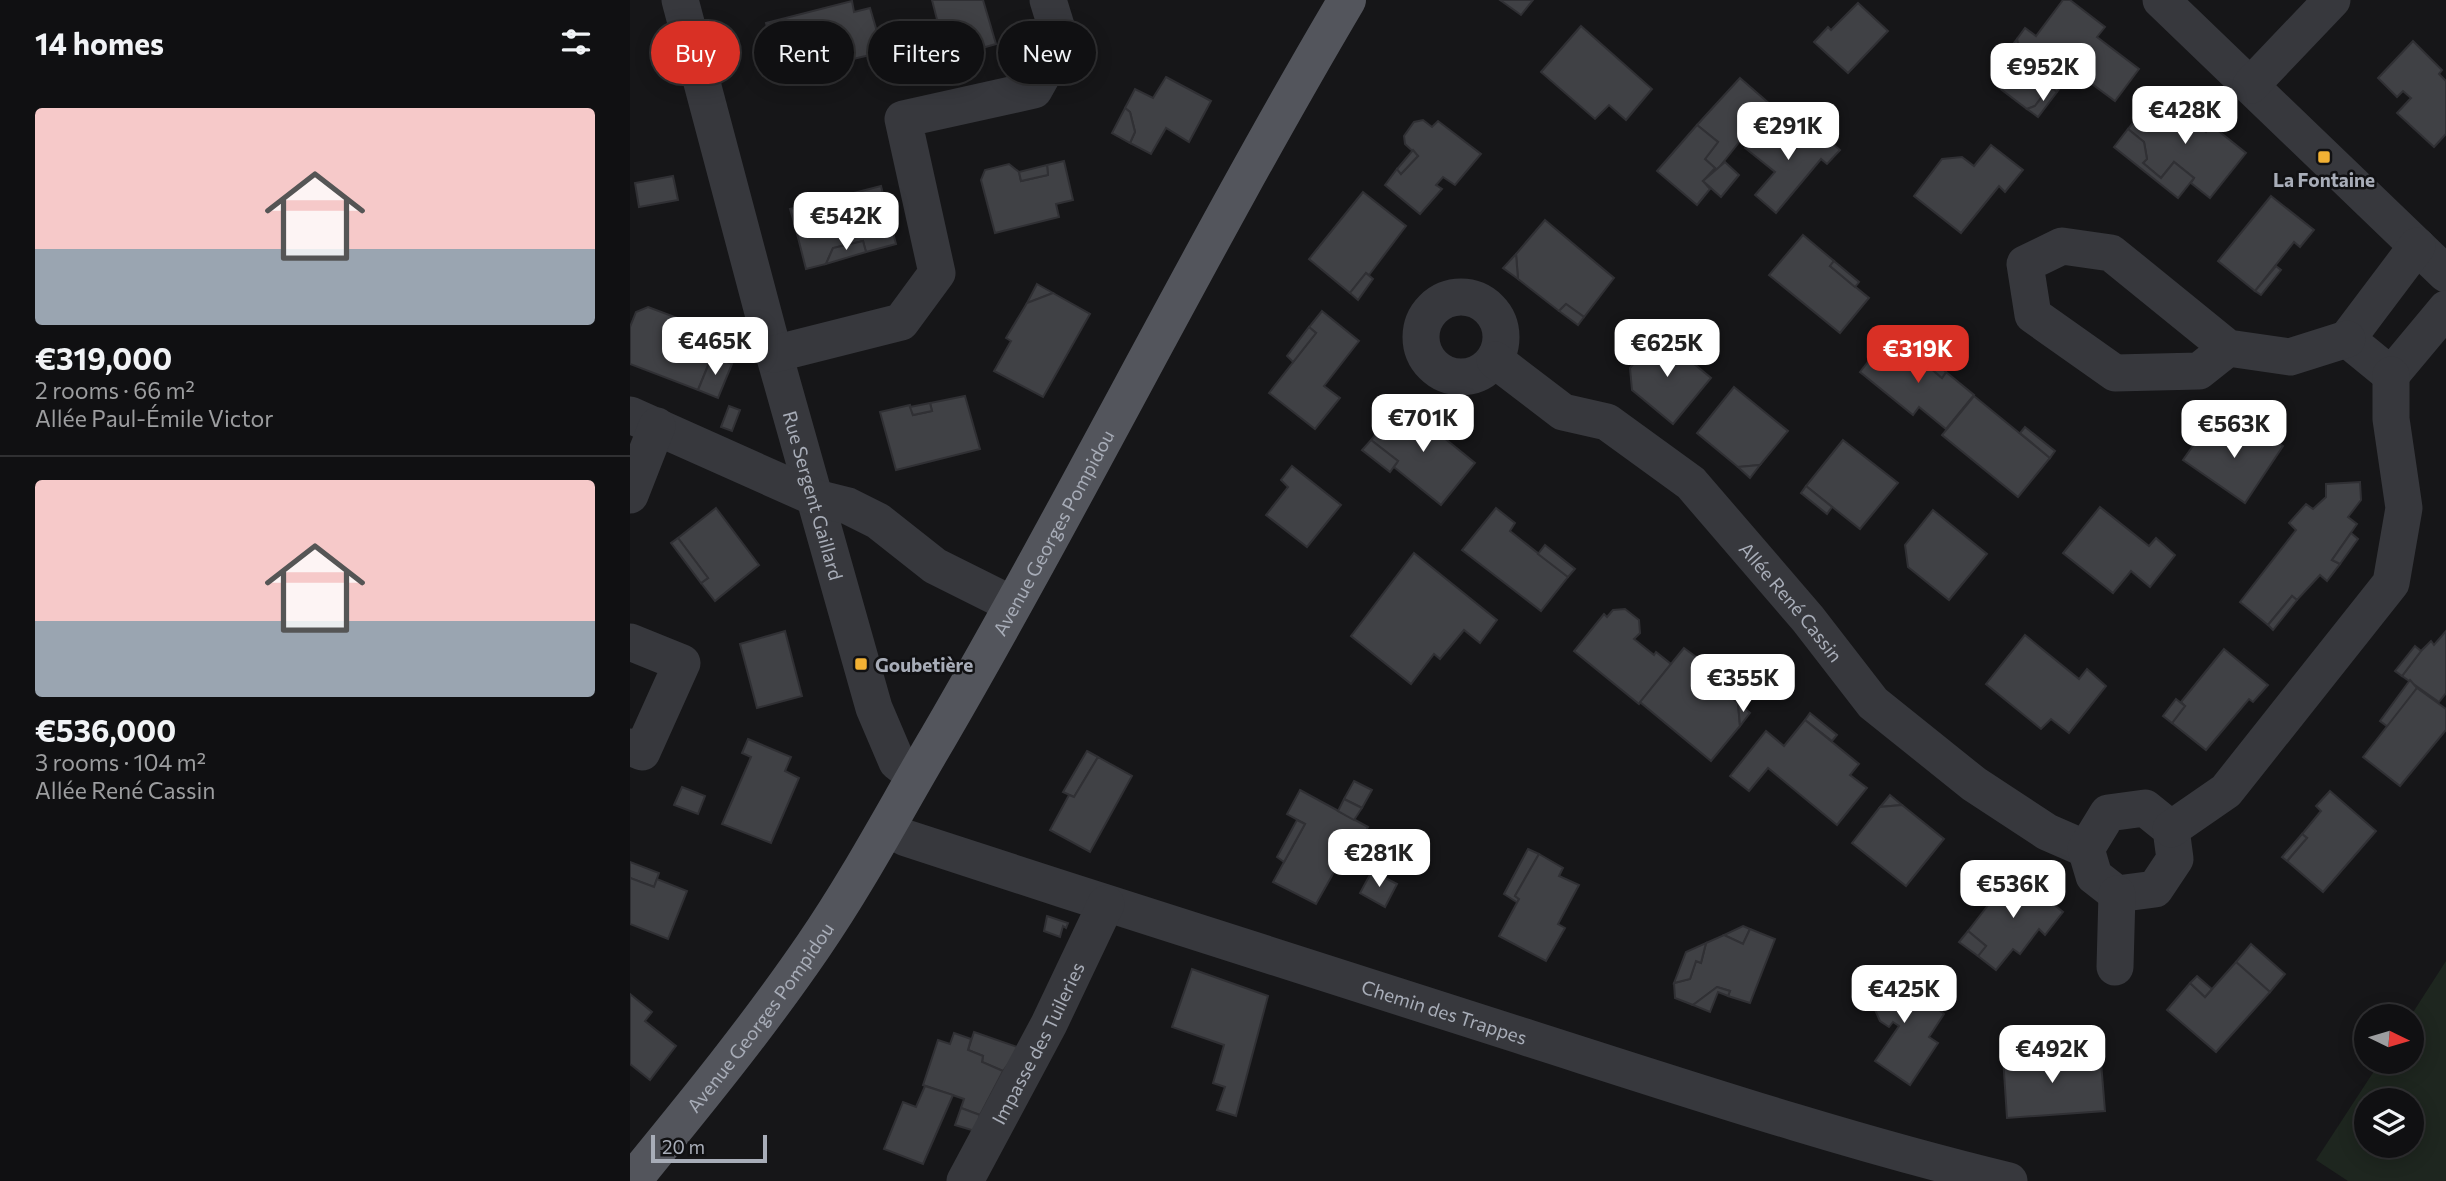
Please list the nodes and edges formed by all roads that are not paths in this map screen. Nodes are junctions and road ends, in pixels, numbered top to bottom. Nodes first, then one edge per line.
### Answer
1 (680, 0) edge
2 (1048, 0) edge
3 (1347, 0) edge
4 (2161, 0) edge
5 (2332, 0) edge
6 (2251, 85) junction
7 (2417, 246) junction
8 (2446, 274) edge
9 (2446, 309) edge
10 (2347, 338) junction
11 (2228, 348) junction
12 (774, 354) junction
13 (1495, 360) dead end
14 (2391, 375) junction
15 (644, 420) edge
16 (630, 495) edge
17 (816, 498) junction
18 (1013, 605) junction
19 (630, 642) edge
20 (630, 747) edge
21 (915, 776) junction
22 (886, 828) junction
23 (2171, 829) junction
24 (2086, 849) junction
25 (2117, 894) junction
26 (1106, 904) junction
27 (2115, 967) dead end
28 (1911, 1169) edge
29 (632, 1181) edge
30 (965, 1181) edge
31 (2009, 1181) edge

1 - 12 street, Rue Sergent Gaillard
2 - 12 street
3 - 18 main road, Avenue Georges Pompidou
4 - 6 street
5 - 6 street
6 - 7 street
7 - 8 street
7 - 10 street
9 - 14 street
10 - 11 street
10 - 14 street
11 - 11 street
12 - 17 street, Rue Sergent Gaillard
13 - 24 street, Allée René Cassin
14 - 23 street
15 - 16 street
15 - 17 street
17 - 18 street
17 - 21 street, Rue Sergent Gaillard
18 - 21 main road, Avenue Georges Pompidou
19 - 20 street
21 - 22 main road, Avenue Georges Pompidou
22 - 26 street, Chemin des Trappes
22 - 29 main road, Avenue Georges Pompidou
23 - 24 street
23 - 25 street
24 - 25 street
25 - 27 street
26 - 28 street, Chemin des Trappes
26 - 30 street, Impasse des Tuileries
28 - 31 street, Chemin des Trappes

